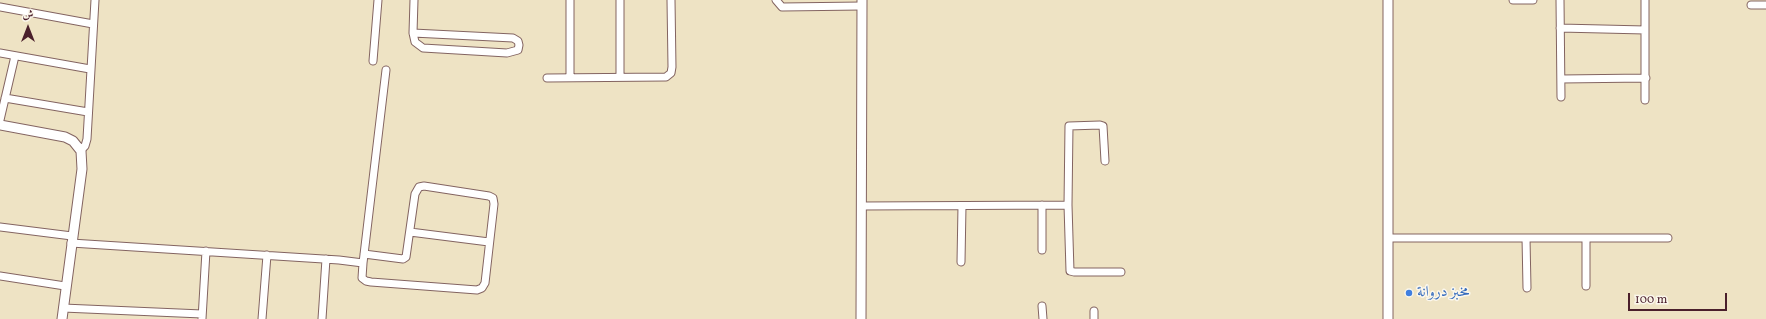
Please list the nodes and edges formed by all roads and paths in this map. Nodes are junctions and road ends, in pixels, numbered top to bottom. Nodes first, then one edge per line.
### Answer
1 (95, 0) edge
2 (378, 0) edge
3 (414, 0) edge
4 (570, 0) edge
5 (620, 0) edge
6 (671, 0) edge
7 (776, 0) edge
8 (1388, 0) edge
9 (1513, 0) edge
10 (1533, 0) edge
11 (1560, 0) edge
12 (1645, 0) edge
13 (862, 3) edge
14 (1751, 5) dead end
15 (1766, 5) edge
16 (0, 7) edge
17 (93, 24) junction
18 (1560, 28) junction
19 (1645, 30) junction
20 (413, 33) junction
21 (0, 53) edge
22 (15, 56) junction
23 (374, 61) dead end
24 (90, 69) junction
25 (386, 70) dead end
26 (570, 77) junction
27 (620, 77) junction
28 (547, 78) dead end
29 (1561, 78) junction
30 (1646, 78) junction
31 (1561, 97) dead end
32 (5, 98) junction
33 (1645, 100) dead end
34 (88, 112) junction
35 (0, 120) edge
36 (0, 125) edge
37 (80, 147) junction
38 (1105, 161) dead end
39 (1042, 205) junction
40 (1068, 205) junction
41 (862, 206) junction
42 (962, 206) junction
43 (0, 226) edge
44 (410, 232) junction
45 (1388, 238) junction
46 (1526, 238) junction
47 (1586, 238) junction
48 (1668, 238) dead end
49 (71, 240) junction
50 (489, 242) junction
51 (1042, 250) dead end
52 (206, 251) junction
53 (364, 254) junction
54 (266, 255) junction
55 (326, 259) junction
56 (960, 262) dead end
57 (363, 263) junction
58 (1121, 272) dead end
59 (0, 276) edge
60 (65, 286) junction
61 (1586, 286) dead end
62 (1527, 288) dead end
63 (1042, 306) dead end
64 (63, 308) junction
65 (133, 311) junction
66 (202, 317) edge
67 (62, 319) edge
68 (132, 319) edge
69 (262, 319) edge
70 (322, 319) edge
71 (862, 319) edge
72 (1043, 319) edge
73 (1388, 319) edge

1 - 17 street
2 - 23 street
3 - 20 street
4 - 26 street
5 - 27 street
6 - 27 street
7 - 13 street
8 - 45 street
9 - 10 street
11 - 18 street
12 - 19 street
13 - 41 street
14 - 15 street
16 - 17 street
17 - 24 street
18 - 19 street
18 - 29 street
19 - 30 street
20 - 20 street
21 - 22 street
22 - 24 street
22 - 32 street
24 - 34 street
25 - 53 street
26 - 27 street
26 - 28 street
29 - 30 street
29 - 31 street
30 - 33 street
32 - 34 street
32 - 35 street
34 - 37 street
36 - 37 street
37 - 49 street
38 - 40 street
39 - 40 street
39 - 42 street
39 - 51 street
40 - 58 street
41 - 42 street
41 - 71 street
42 - 56 street
43 - 49 street
44 - 50 street
44 - 50 street
44 - 53 street
45 - 46 street
45 - 73 street
46 - 47 street
46 - 62 street
47 - 48 street
47 - 61 street
49 - 52 street
49 - 60 street
50 - 57 street
52 - 54 street
52 - 66 street
53 - 57 street
54 - 55 street
54 - 69 street
55 - 57 street
55 - 70 street
59 - 60 street
60 - 64 street
63 - 72 street
64 - 65 street
64 - 67 street
65 - 66 street
65 - 68 street

